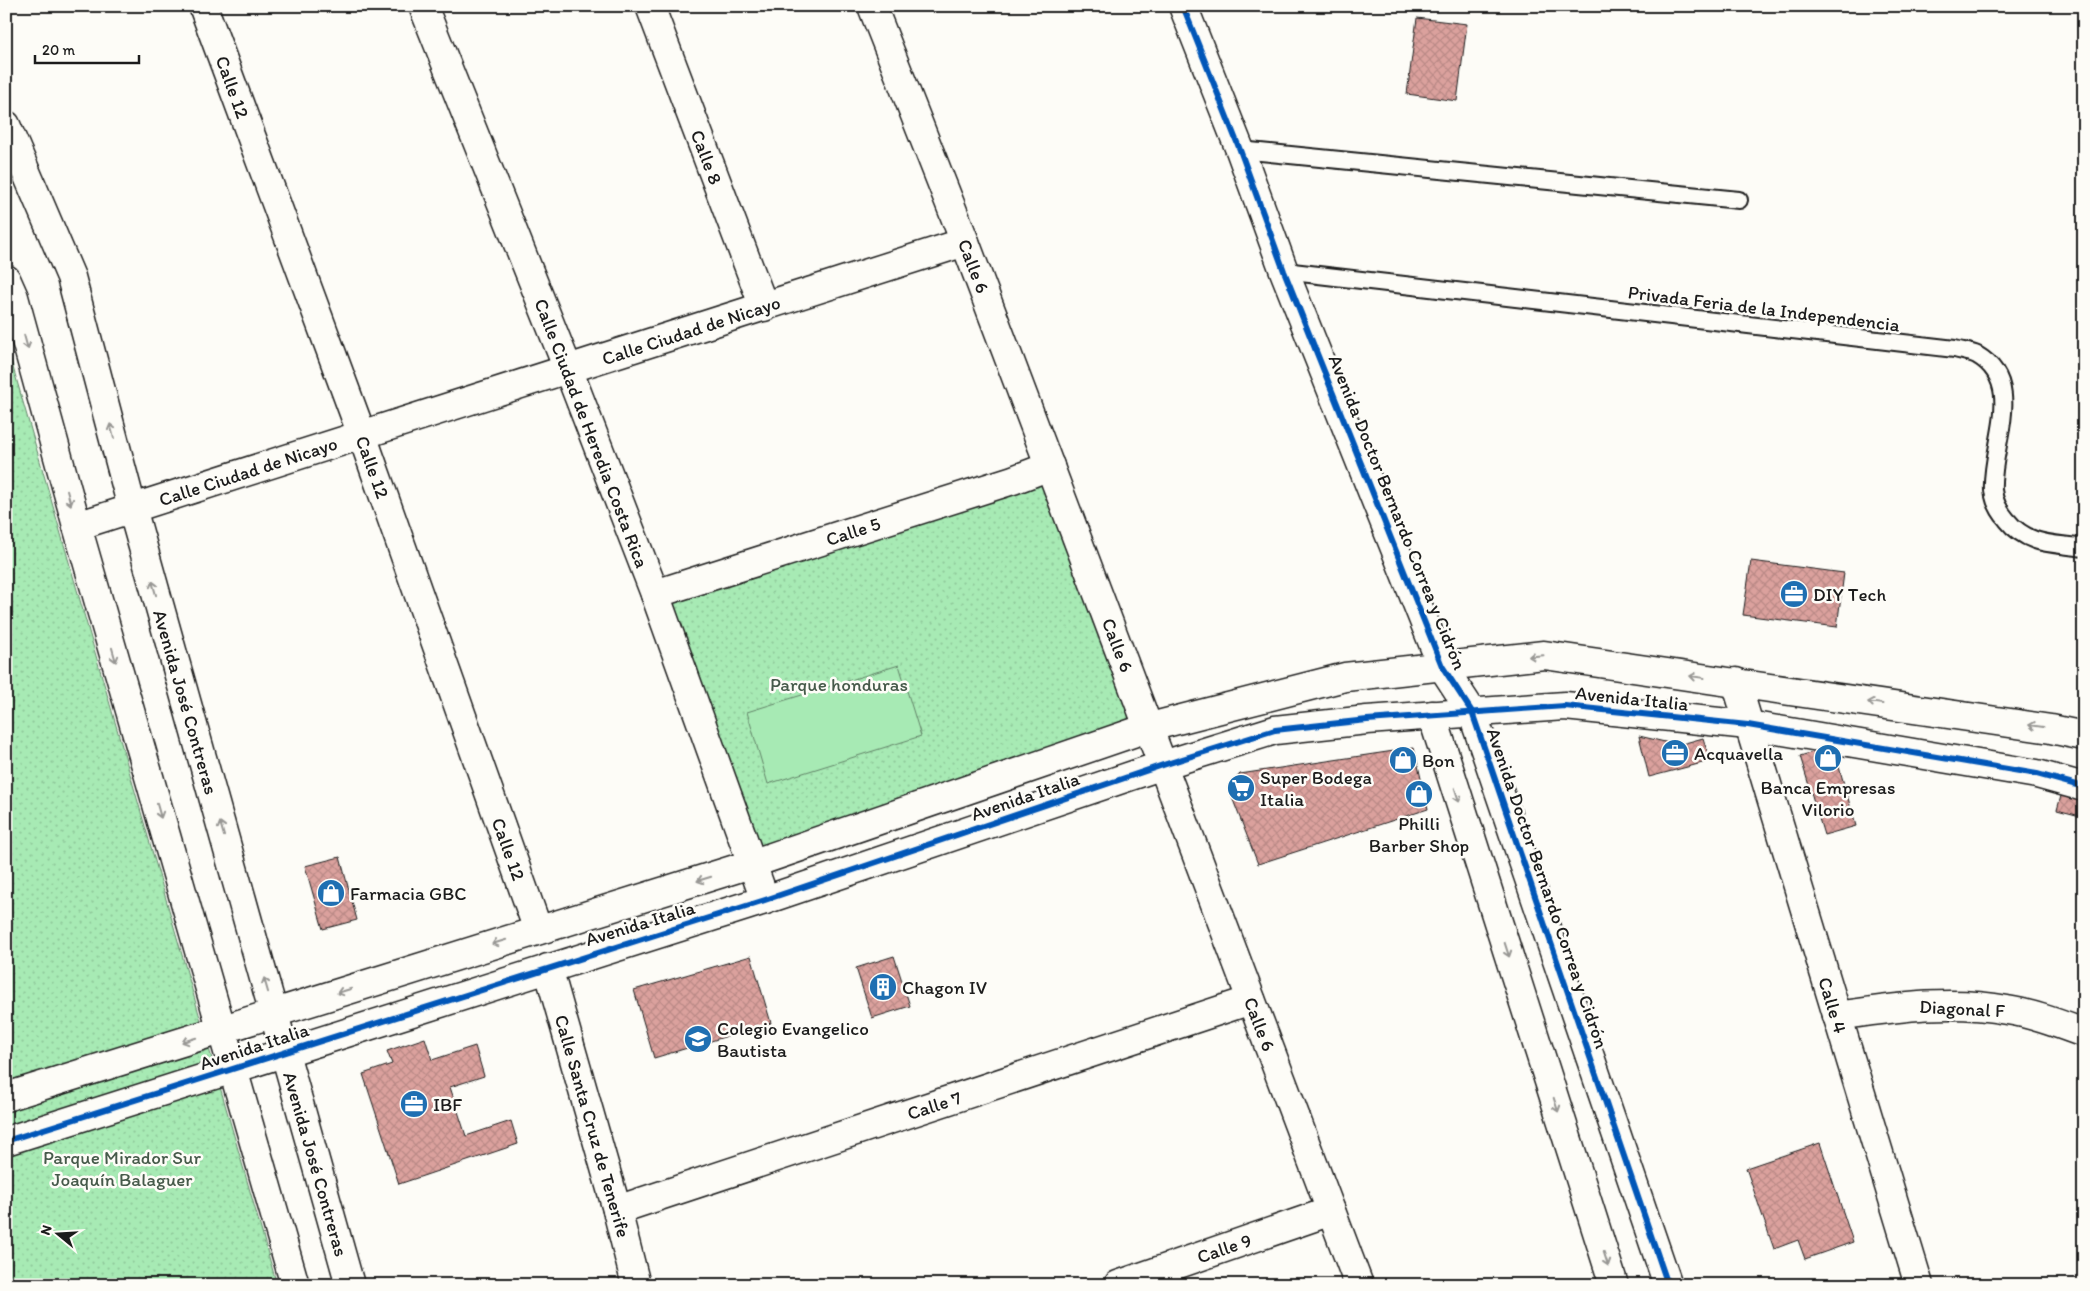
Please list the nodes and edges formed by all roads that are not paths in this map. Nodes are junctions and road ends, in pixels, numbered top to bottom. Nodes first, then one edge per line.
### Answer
1 (203, 6) edge
2 (423, 6) edge
3 (650, 6) edge
4 (872, 6) edge
5 (1183, 6) edge
6 (6, 125) edge
7 (1240, 150) junction
8 (1739, 200) dead end
9 (965, 242) junction
10 (1284, 271) junction
11 (6, 279) edge
12 (764, 307) junction
13 (568, 370) junction
14 (362, 435) junction
15 (1050, 466) junction
16 (132, 508) junction
17 (77, 526) junction
18 (2084, 548) edge
19 (655, 594) junction
20 (1442, 666) junction
21 (1736, 682) junction
22 (1472, 712) junction
23 (1432, 716) junction
24 (1748, 725) junction
25 (1150, 727) junction
26 (2084, 736) edge
27 (1163, 765) junction
28 (2084, 787) edge
29 (751, 864) junction
30 (765, 900) junction
31 (538, 930) junction
32 (548, 968) junction
33 (1251, 1000) junction
34 (274, 1013) junction
35 (1837, 1016) junction
36 (222, 1029) junction
37 (2084, 1033) edge
38 (284, 1052) junction
39 (233, 1068) junction
40 (6, 1097) edge
41 (6, 1141) edge
42 (617, 1210) junction
43 (1331, 1211) junction
44 (295, 1285) edge
45 (350, 1285) edge
46 (636, 1285) edge
47 (1118, 1285) edge
48 (1359, 1285) edge
49 (1614, 1285) edge
50 (1668, 1285) edge
51 (1919, 1285) edge

1 - 14 street, Calle 12
2 - 13 street, Calle Ciudad de Heredia Costa Rica
3 - 12 street, Calle 8
4 - 9 street, Calle 6
5 - 7 street, Avenida Doctor Bernardo Correa y Cidrón
16 -> 6 street, Avenida José Contreras
7 - 8 lane
7 - 10 street, Avenida Doctor Bernardo Correa y Cidrón
9 - 12 street, Calle Ciudad de Nicayo
9 - 15 street, Calle 6
10 - 18 lane, Privada Feria de la Independencia
10 - 20 street, Avenida Doctor Bernardo Correa y Cidrón
11 -> 17 street
12 - 13 street, Calle Ciudad de Nicayo
13 - 14 street, Calle Ciudad de Nicayo
13 - 19 street, Calle Ciudad de Heredia Costa Rica
14 - 16 street, Calle Ciudad de Nicayo
14 - 31 street, Calle 12
15 - 19 street, Calle 5
15 - 25 street, Calle 6
16 - 17 street, Calle Ciudad de Nicayo
34 -> 16 street, Avenida José Contreras
17 -> 36 street
19 - 29 street, Calle Ciudad de Heredia Costa Rica
21 -> 20 street, Avenida Italia
20 - 22 street, Avenida Doctor Bernardo Correa y Cidrón
20 - 23 street, Avenida Doctor Bernardo Correa y Cidrón
20 - 25 street, Avenida Italia
21 - 24 street, Calle 4
26 -> 21 street, Avenida Italia
22 - 23 street, Avenida Italia
22 - 24 street, Avenida Italia
22 - 50 street, Avenida Doctor Bernardo Correa y Cidrón
23 - 27 street, Avenida Italia
23 -> 49 street, Avenida Doctor Bernardo Correa y Cidrón
24 - 28 street, Avenida Italia
24 - 35 street, Calle 4
25 - 27 street, Calle 6
25 - 29 street, Avenida Italia
27 - 30 street, Avenida Italia
27 - 33 street, Calle 6
29 - 30 street, Calle Ciudad de Heredia Costa Rica
29 -> 31 street, Avenida Italia
30 - 32 street, Avenida Italia
31 -> 34 street, Avenida Italia
32 - 38 street, Avenida Italia
32 - 42 street, Calle Santa Cruz de Tenerife
33 - 42 street, Calle 7
33 - 43 street, Calle 6
34 - 36 street, Avenida Italia
34 - 38 street, Avenida José Contreras
35 - 37 street, Diagonal F
35 - 51 street, Calle 4
36 - 39 street
36 -> 40 street, Avenida Italia
38 - 39 street, Avenida Italia
38 - 45 street, Avenida José Contreras
39 - 41 street, Avenida Italia
39 - 44 street
42 - 46 street, Calle Santa Cruz de Tenerife
43 - 47 street, Calle 9
43 - 48 street, Calle 6

